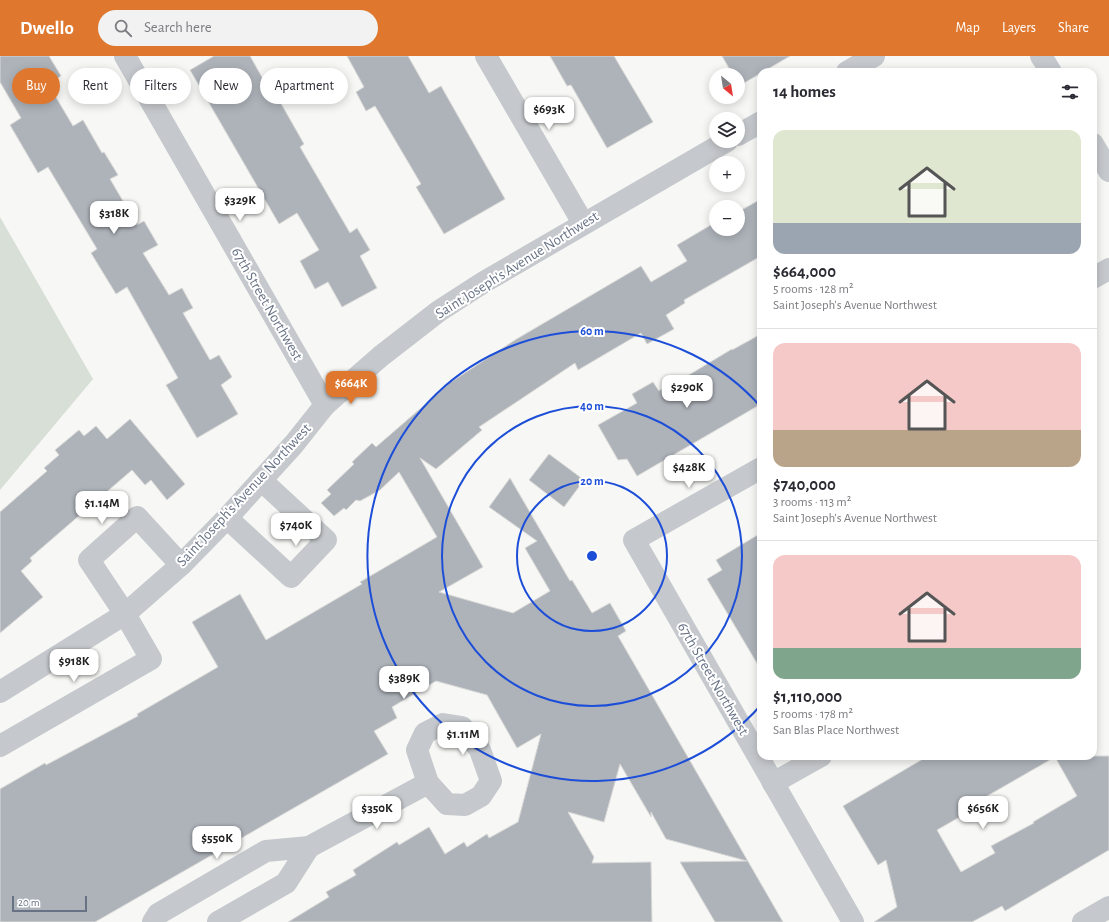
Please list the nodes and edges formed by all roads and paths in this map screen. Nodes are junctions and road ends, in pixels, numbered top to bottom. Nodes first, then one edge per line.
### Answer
1 (125, 56) edge
2 (486, 56) edge
3 (1041, 56) edge
4 (1048, 68) edge
5 (757, 124) edge
6 (745, 131) edge
7 (715, 148) edge
8 (1097, 151) edge
9 (1109, 171) edge
10 (583, 224) junction
11 (1109, 269) edge
12 (1097, 276) edge
13 (325, 406) junction
14 (757, 470) edge
15 (260, 480) junction
16 (227, 518) junction
17 (181, 565) junction
18 (125, 614) junction
19 (0, 692) edge
20 (0, 746) edge
21 (757, 755) edge
22 (760, 760) edge
23 (814, 760) edge
24 (428, 783) dead end
25 (773, 783) junction
26 (309, 847) junction
27 (1109, 907) edge
28 (154, 922) edge
29 (218, 922) edge
30 (853, 922) edge
31 (1083, 922) edge

1 - 13 street, 67th Street Northwest
2 - 10 street
3 - 4 street
5 - 6 street
7 - 10 street, Saint Joseph's Avenue Northwest
8 - 9 street
10 - 13 street, Saint Joseph's Avenue Northwest
11 - 12 street
13 - 15 street, Saint Joseph's Avenue Northwest
14 - 21 street, 67th Street Northwest
15 - 16 street, Saint Joseph's Avenue Northwest
15 - 16 street
16 - 17 street, Saint Joseph's Avenue Northwest
17 - 18 street, Saint Joseph's Avenue Northwest
17 - 18 street
18 - 19 street, Saint Joseph's Avenue Northwest
18 - 20 street
22 - 25 street, 67th Street Northwest
23 - 25 street
24 - 26 street
25 - 30 street, 67th Street Northwest
26 - 28 street
26 - 29 street
27 - 31 street

